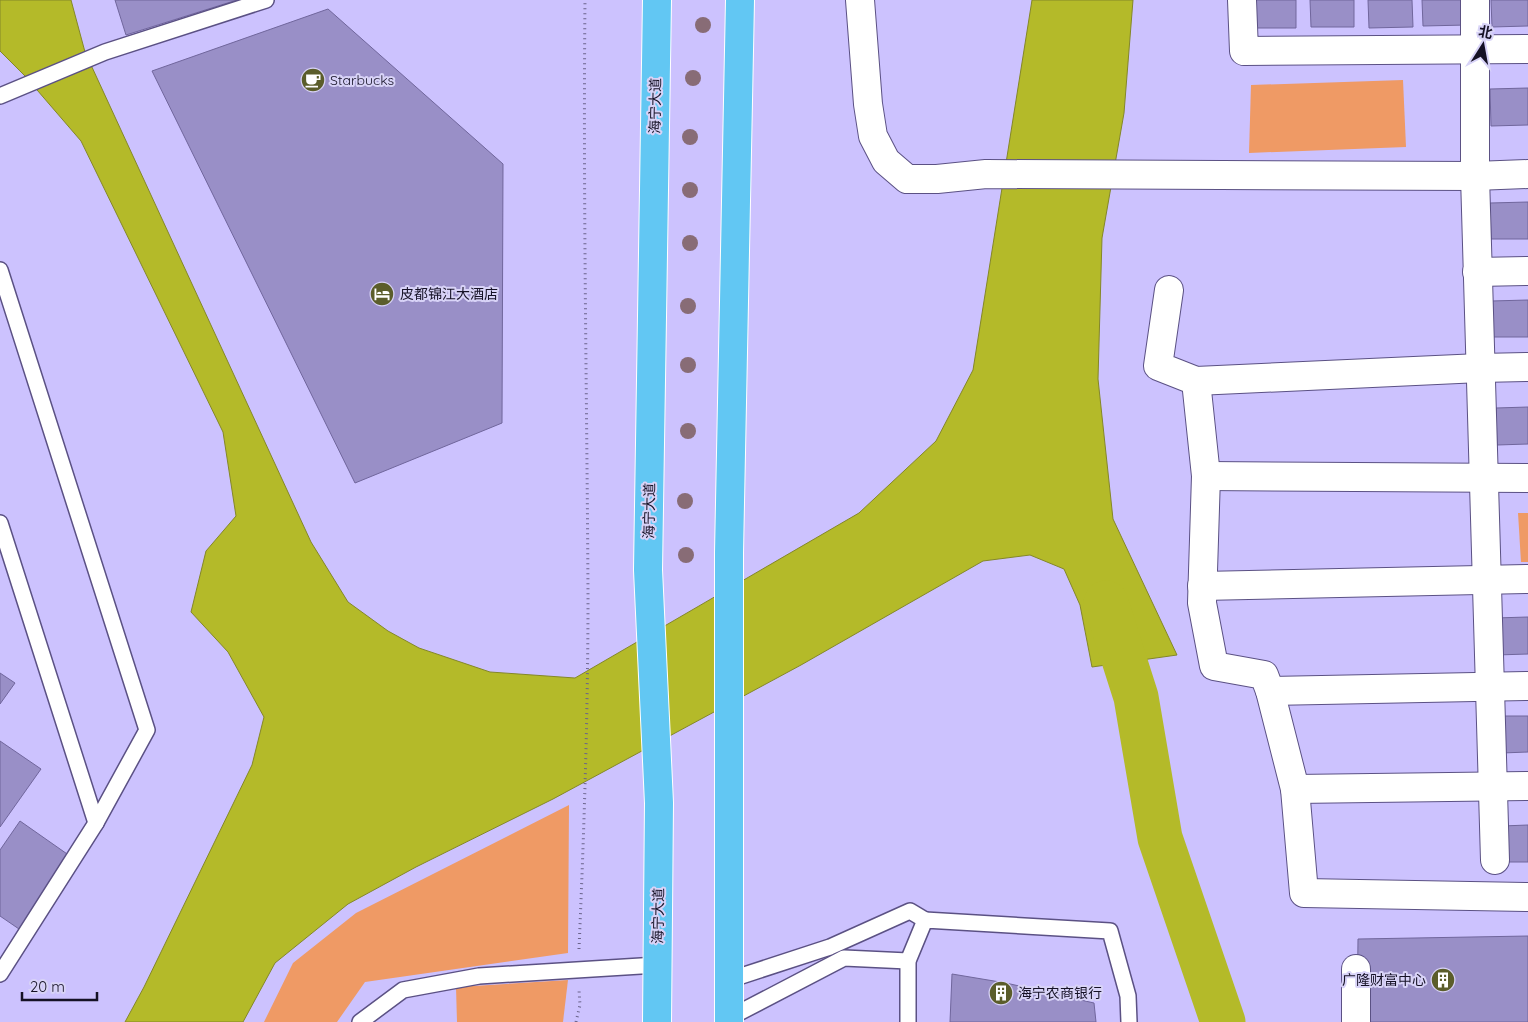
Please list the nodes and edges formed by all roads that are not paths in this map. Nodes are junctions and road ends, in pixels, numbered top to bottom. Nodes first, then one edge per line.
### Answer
1 (266, 0) edge
2 (657, 0) edge
3 (740, 0) edge
4 (860, 0) edge
5 (1242, 0) edge
6 (1475, 0) edge
7 (1528, 49) edge
8 (1475, 50) junction
9 (0, 96) edge
10 (1528, 174) edge
11 (1475, 176) junction
12 (0, 270) edge
13 (1528, 271) edge
14 (1477, 272) junction
15 (1169, 290) dead end
16 (1480, 368) junction
17 (1528, 368) edge
18 (1196, 381) junction
19 (1206, 476) junction
20 (1483, 478) junction
21 (1528, 478) edge
22 (0, 523) edge
23 (1486, 579) junction
24 (1528, 579) edge
25 (1202, 586) junction
26 (1528, 686) edge
27 (1490, 687) junction
28 (1270, 690) junction
29 (1528, 786) edge
30 (1492, 787) junction
31 (1295, 789) junction
32 (96, 823) junction
33 (1495, 860) dead end
34 (1528, 897) edge
35 (925, 920) junction
36 (908, 961) junction
37 (657, 966) junction
38 (1356, 969) dead end
39 (0, 974) edge
40 (729, 980) junction
41 (729, 1020) edge
42 (360, 1022) edge
43 (643, 1022) edge
44 (657, 1022) edge
45 (908, 1022) edge
46 (1129, 1022) edge
47 (1356, 1022) edge

1 - 9 lane
2 - 37 highway, 海宁大道
3 - 40 highway
4 - 11 street
5 - 8 street
6 - 8 street
7 - 8 street
8 - 11 street
10 - 11 street
11 - 14 street
12 - 32 lane
13 - 14 street
14 - 16 street
15 - 18 street
16 - 17 street
16 - 18 street
16 - 20 street
18 - 19 street
19 - 20 street
19 - 25 street
20 - 21 street
20 - 23 street
22 - 32 lane
23 - 24 street
23 - 25 street
23 - 27 street
25 - 28 street
26 - 27 street
27 - 28 street
27 - 30 street
28 - 31 street
29 - 30 street
30 - 31 street
30 - 33 street
31 - 34 street
32 - 39 lane
35 - 36 lane
35 - 40 lane
35 - 46 lane
36 - 41 lane
36 - 45 lane
37 - 42 lane
37 - 43 highway
37 - 44 highway, 海宁大道
38 - 47 street
40 - 41 highway

